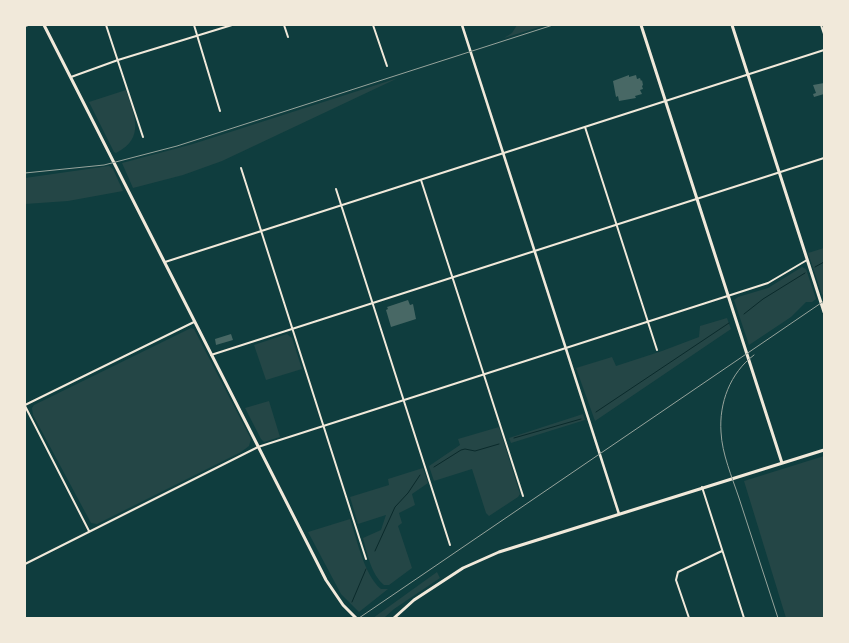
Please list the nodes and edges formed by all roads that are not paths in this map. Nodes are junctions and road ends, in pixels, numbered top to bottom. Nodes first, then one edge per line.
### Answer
1 (44, 25) edge
2 (106, 25) edge
3 (194, 25) edge
4 (232, 25) edge
5 (284, 25) edge
6 (373, 25) edge
7 (462, 25) edge
8 (640, 25) edge
9 (732, 25) edge
10 (821, 25) edge
11 (824, 34) edge
12 (197, 36) junction
13 (288, 37) dead end
14 (824, 50) edge
15 (118, 60) junction
16 (386, 66) dead end
17 (748, 74) junction
18 (70, 77) junction
19 (665, 101) junction
20 (220, 111) dead end
21 (585, 127) junction
22 (143, 137) dead end
23 (504, 153) junction
24 (824, 158) edge
25 (241, 168) dead end
26 (779, 172) junction
27 (421, 180) junction
28 (336, 189) dead end
29 (697, 199) junction
30 (341, 205) junction
31 (616, 225) junction
32 (261, 231) junction
33 (535, 251) junction
34 (807, 260) junction
35 (164, 262) junction
36 (452, 278) junction
37 (728, 296) junction
38 (372, 303) junction
39 (824, 312) edge
40 (194, 322) junction
41 (648, 322) junction
42 (293, 329) junction
43 (566, 348) junction
44 (657, 350) dead end
45 (211, 355) junction
46 (484, 374) junction
47 (403, 400) junction
48 (25, 406) edge
49 (324, 426) junction
50 (258, 447) junction
51 (824, 450) edge
52 (782, 463) junction
53 (702, 487) junction
54 (523, 496) dead end
55 (620, 515) junction
56 (89, 532) junction
57 (450, 545) dead end
58 (722, 551) junction
59 (366, 559) dead end
60 (25, 564) edge
61 (356, 618) edge
62 (394, 618) edge
63 (689, 618) edge
64 (744, 618) edge

1 - 18 main road
2 - 15 street
3 - 12 street
4 - 12 street
5 - 13 street
6 - 16 street
7 - 23 street
8 - 19 main road
9 - 17 main road
10 - 11 street
12 - 15 street
12 - 20 street
14 - 17 street
15 - 18 street
15 - 22 street
17 - 19 street
17 - 26 main road
18 - 35 main road
19 - 21 street
19 - 29 main road
21 - 23 street
21 - 31 street
23 - 27 street
23 - 33 street
24 - 26 street
25 - 32 street
26 - 29 street
26 - 34 main road
27 - 30 street
27 - 36 street
28 - 30 street
29 - 31 street
29 - 37 main road
30 - 32 street
30 - 38 street
31 - 33 street
31 - 41 street
32 - 35 street
32 - 42 street
33 - 36 street
33 - 43 street
34 - 37 street
34 - 39 main road
35 - 40 main road
36 - 38 street
36 - 46 street
37 - 41 street
37 - 52 main road
38 - 42 street
38 - 47 street
40 - 45 main road
40 - 48 street
41 - 43 street
41 - 44 street
42 - 45 street
42 - 49 street
43 - 46 street
43 - 55 street
45 - 50 main road
46 - 47 street
46 - 54 street
47 - 49 street
47 - 57 street
48 - 56 street
49 - 50 street
49 - 59 street
50 - 56 street
50 - 61 main road
51 - 52 main road
52 - 53 main road
53 - 55 main road
53 - 58 street
55 - 62 main road
56 - 60 street
58 - 63 street
58 - 64 street

